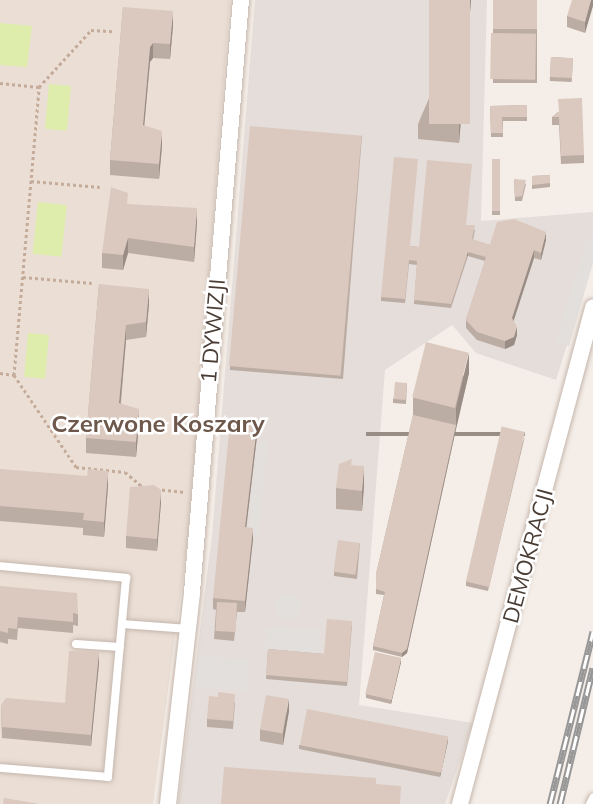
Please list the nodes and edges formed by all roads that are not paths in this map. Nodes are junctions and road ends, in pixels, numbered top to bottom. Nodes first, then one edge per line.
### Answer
1 (241, 0) edge
2 (593, 308) edge
3 (0, 566) edge
4 (122, 624) junction
5 (189, 629) junction
6 (76, 644) dead end
7 (120, 647) junction
8 (0, 768) edge
9 (593, 798) edge
10 (168, 804) edge
11 (460, 804) edge
12 (590, 804) edge

1 - 5 street, 1 DYWIZJI
2 - 11 street, DEMOKRACJI
3 - 4 lane
4 - 5 lane
4 - 7 lane
5 - 10 street, 1 DYWIZJI
6 - 7 lane
7 - 8 lane
9 - 12 lane

